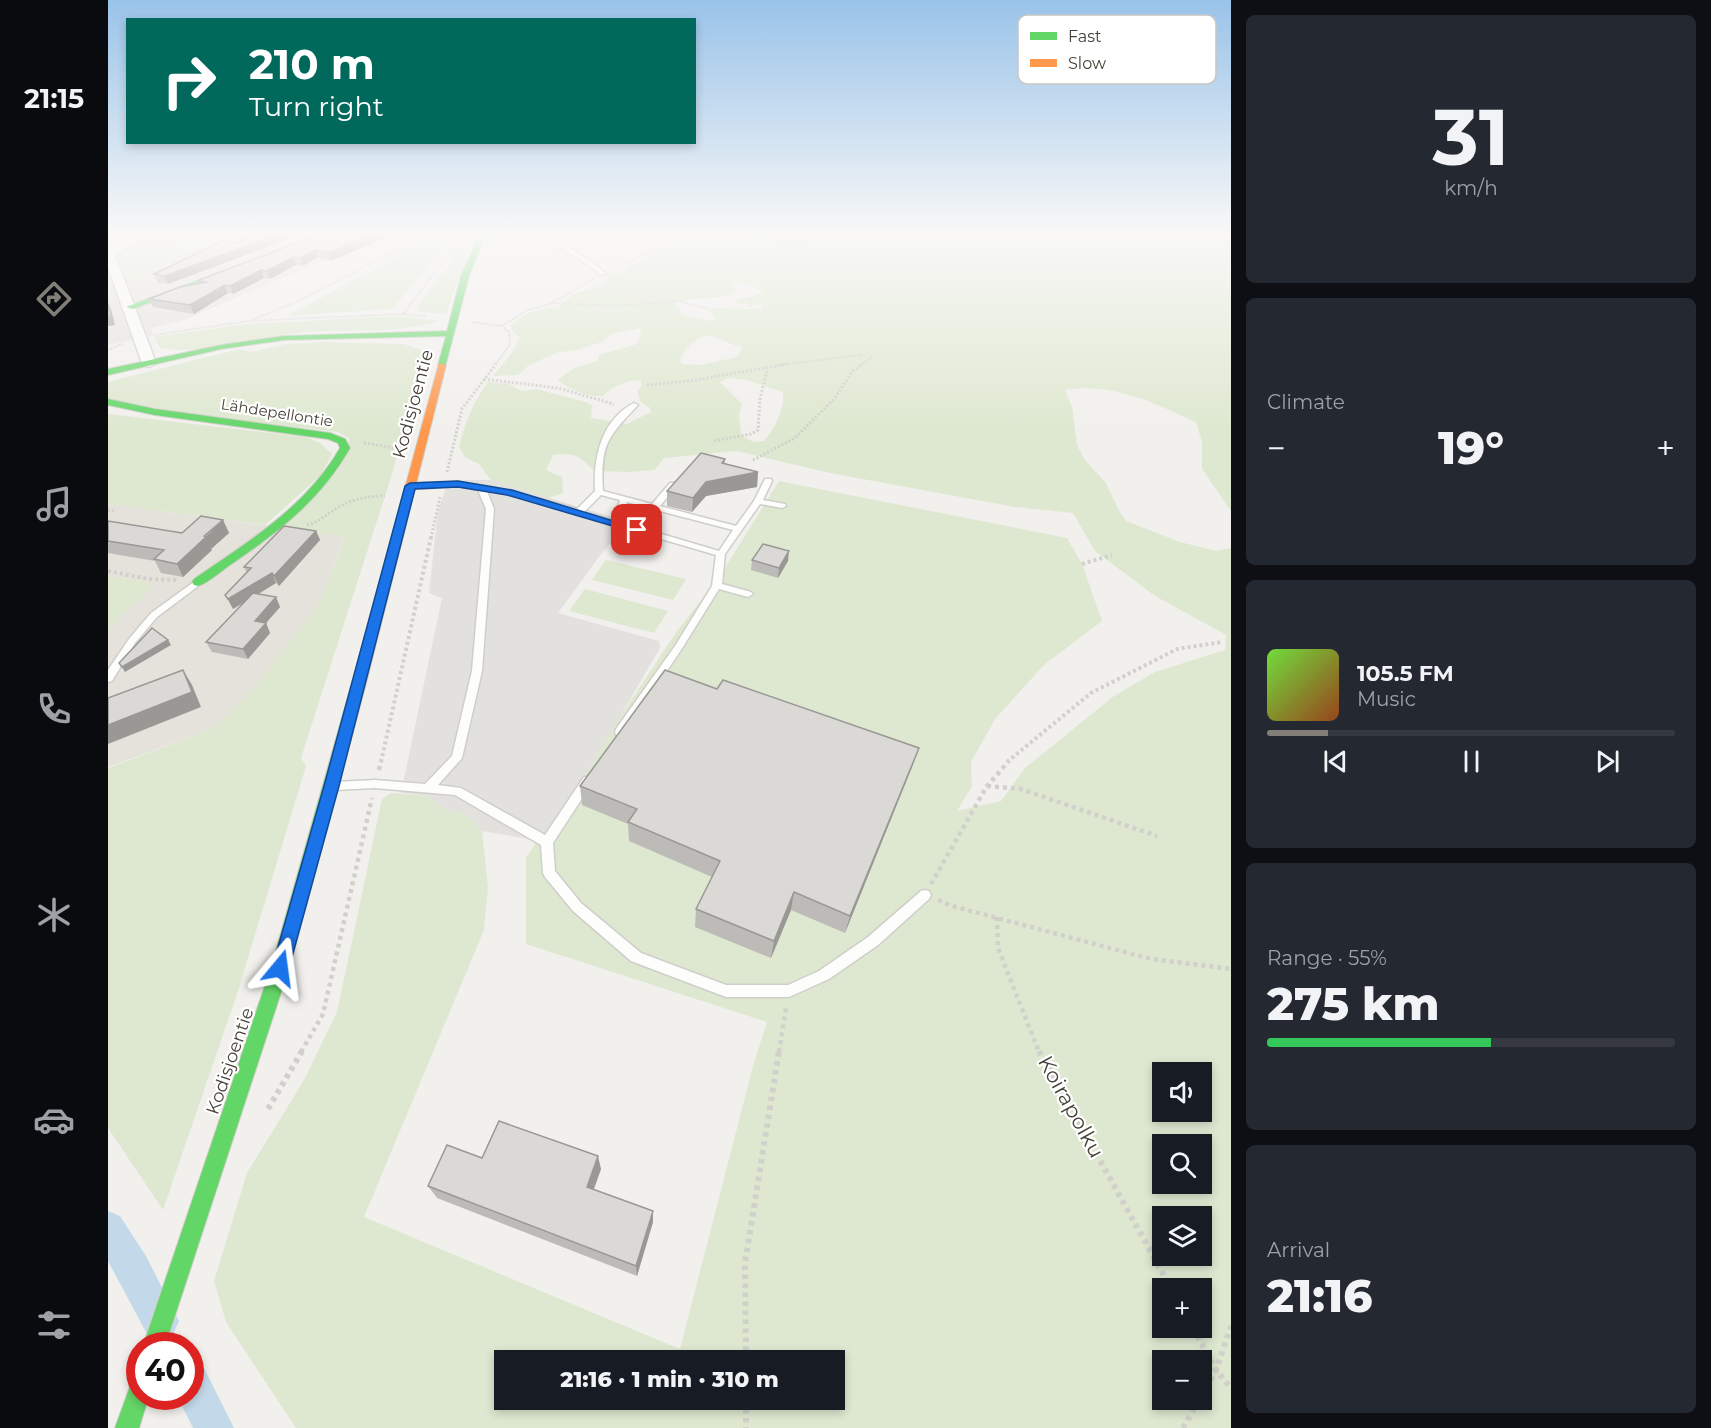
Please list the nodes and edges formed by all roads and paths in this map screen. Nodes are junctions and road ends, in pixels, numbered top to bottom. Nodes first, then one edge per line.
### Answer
1 (125, 298) edge
2 (155, 298) edge
3 (305, 298) edge
4 (416, 298) edge
5 (459, 298) edge
6 (561, 298) edge
7 (750, 299) dead end
8 (552, 303) junction
9 (130, 307) junction
10 (750, 308) dead end
11 (710, 309) dead end
12 (430, 317) dead end
13 (248, 321) dead end
14 (468, 321) dead end
15 (502, 326) junction
16 (450, 333) junction
17 (862, 355) dead end
18 (872, 357) dead end
19 (149, 363) junction
20 (766, 370) junction
21 (108, 372) edge
22 (483, 379) junction
23 (646, 385) dead end
24 (108, 402) edge
25 (634, 405) joint
26 (714, 441) dead end
27 (753, 460) dead end
28 (768, 481) dead end
29 (673, 485) edge
30 (443, 486) junction
31 (481, 487) junction
32 (409, 491) junction
33 (599, 492) junction
34 (624, 500) junction
35 (758, 501) junction
36 (782, 506) dead end
37 (653, 508) junction
38 (108, 510) edge
39 (114, 510) dead end
40 (579, 512) junction
41 (616, 524) junction
42 (298, 527) edge
43 (739, 529) junction
44 (721, 554) junction
45 (1112, 555) dead end
46 (1082, 564) dead end
47 (108, 571) edge
48 (198, 582) junction
49 (717, 586) junction
50 (748, 594) dead end
51 (1222, 642) dead end
52 (108, 678) edge
53 (611, 746) edge
54 (592, 774) edge
55 (375, 784) junction
56 (332, 786) junction
57 (987, 786) junction
58 (427, 789) junction
59 (1157, 836) dead end
60 (547, 842) junction
61 (925, 895) junction
62 (997, 917) junction
63 (1231, 969) edge
64 (789, 991) junction
65 (263, 1118) dead end
66 (1165, 1278) edge
67 (1231, 1326) edge
68 (159, 1332) edge
69 (1198, 1338) edge
70 (746, 1350) edge
71 (1216, 1370) junction
72 (1212, 1377) edge
73 (1231, 1388) edge
74 (133, 1410) edge
75 (746, 1410) edge
76 (1193, 1410) edge
77 (127, 1428) edge
78 (746, 1428) edge
79 (1183, 1428) edge

1 - 9 street
2 - 9 street
3 - 13 path
4 - 12 path
5 - 16 street, Kodisjoentie
6 - 8 path
7 - 10 path
8 - 11 path
8 - 15 path
9 - 19 street
14 - 15 path
15 - 22 path
16 - 19 street
16 - 32 street, Kodisjoentie
17 - 20 path
18 - 27 path
19 - 21 street
20 - 23 path
20 - 26 path
22 - 25 path
22 - 30 path
24 - 48 street, Lähdepellontie
25 - 33 lane
28 - 35 lane
29 - 37 lane
30 - 31 lane
30 - 32 lane
30 - 55 path
31 - 40 lane
31 - 58 lane
32 - 42 path
32 - 56 street, Kodisjoentie
33 - 34 lane
33 - 40 lane
34 - 37 lane
34 - 41 lane
35 - 36 lane
35 - 43 lane
37 - 43 lane
38 - 39 path
40 - 41 lane
41 - 44 lane
43 - 44 lane
44 - 49 lane
45 - 46 path
47 - 48 path
48 - 52 lane
49 - 50 lane
49 - 53 lane
51 - 57 path
54 - 60 lane
55 - 56 lane
55 - 58 lane
55 - 65 path
56 - 68 street, Kodisjoentie
57 - 59 path
57 - 61 path
58 - 60 lane
60 - 64 lane
61 - 62 path
61 - 64 lane
62 - 63 path
62 - 66 path, Koirapolku
64 - 70 path
67 - 71 path
69 - 71 path
71 - 72 path
71 - 73 path
74 - 77 street
75 - 78 path
76 - 79 path

